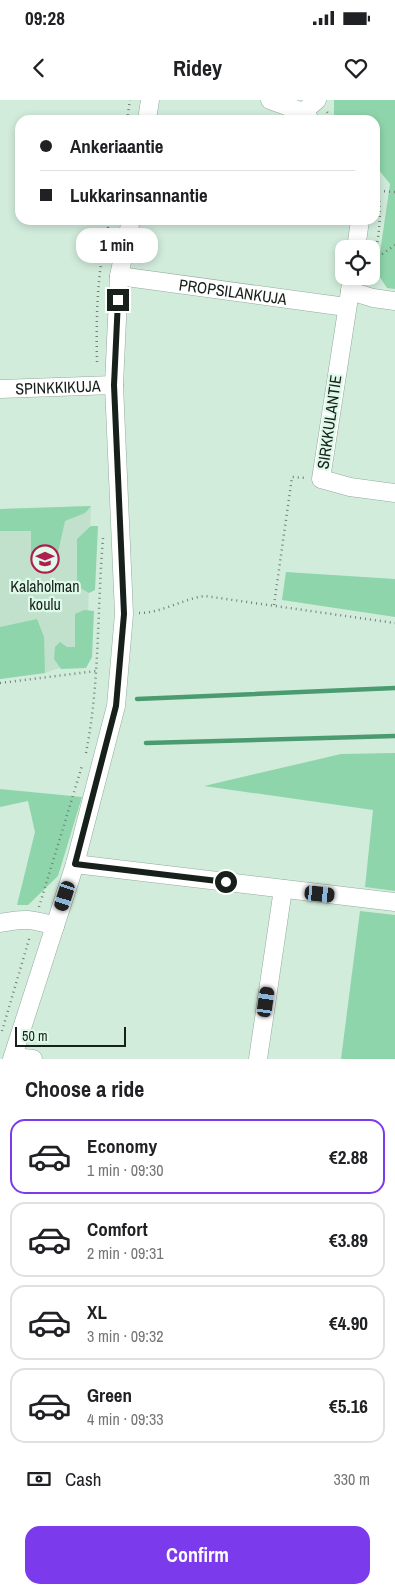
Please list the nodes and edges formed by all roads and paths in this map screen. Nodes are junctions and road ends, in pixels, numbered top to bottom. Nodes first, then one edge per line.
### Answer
1 (130, 100) edge
2 (150, 100) edge
3 (270, 100) edge
4 (317, 100) edge
5 (128, 115) edge
6 (148, 115) edge
7 (305, 115) edge
8 (308, 115) edge
9 (380, 191) edge
10 (395, 192) edge
11 (109, 225) edge
12 (130, 225) edge
13 (359, 225) edge
14 (379, 225) edge
15 (357, 240) edge
16 (377, 240) edge
17 (395, 245) edge
18 (380, 256) edge
19 (118, 276) junction
20 (349, 291) edge
21 (395, 301) edge
22 (106, 385) junction
23 (0, 389) edge
24 (320, 479) junction
25 (395, 493) edge
26 (104, 530) dead end
27 (274, 605) junction
28 (124, 614) junction
29 (395, 623) edge
30 (96, 671) junction
31 (0, 683) edge
32 (75, 864) junction
33 (283, 889) junction
34 (395, 902) edge
35 (35, 920) junction
36 (0, 923) edge
37 (55, 926) junction
38 (2, 1033) dead end
39 (13, 1058) edge
40 (33, 1059) edge
41 (258, 1059) edge

1 - 5 path
2 - 6 street
3 - 7 street
4 - 8 street
9 - 10 path
11 - 22 path
12 - 19 street
13 - 15 street
14 - 16 path
17 - 18 path
19 - 20 street, PROPSILANKUJA
19 - 22 street
20 - 21 street, PROPSILANKUJA
20 - 24 street, SIRKKULANTIE
22 - 23 street, SPINKKIKUJA
22 - 28 street
24 - 25 street, SIRKKULANTIE
24 - 27 path
26 - 30 path
27 - 28 path
27 - 29 path
28 - 32 street
30 - 31 path
30 - 35 path
32 - 33 street
32 - 37 street
33 - 34 street
33 - 41 street
35 - 36 street
35 - 37 street
35 - 38 path
37 - 39 street
39 - 40 street

